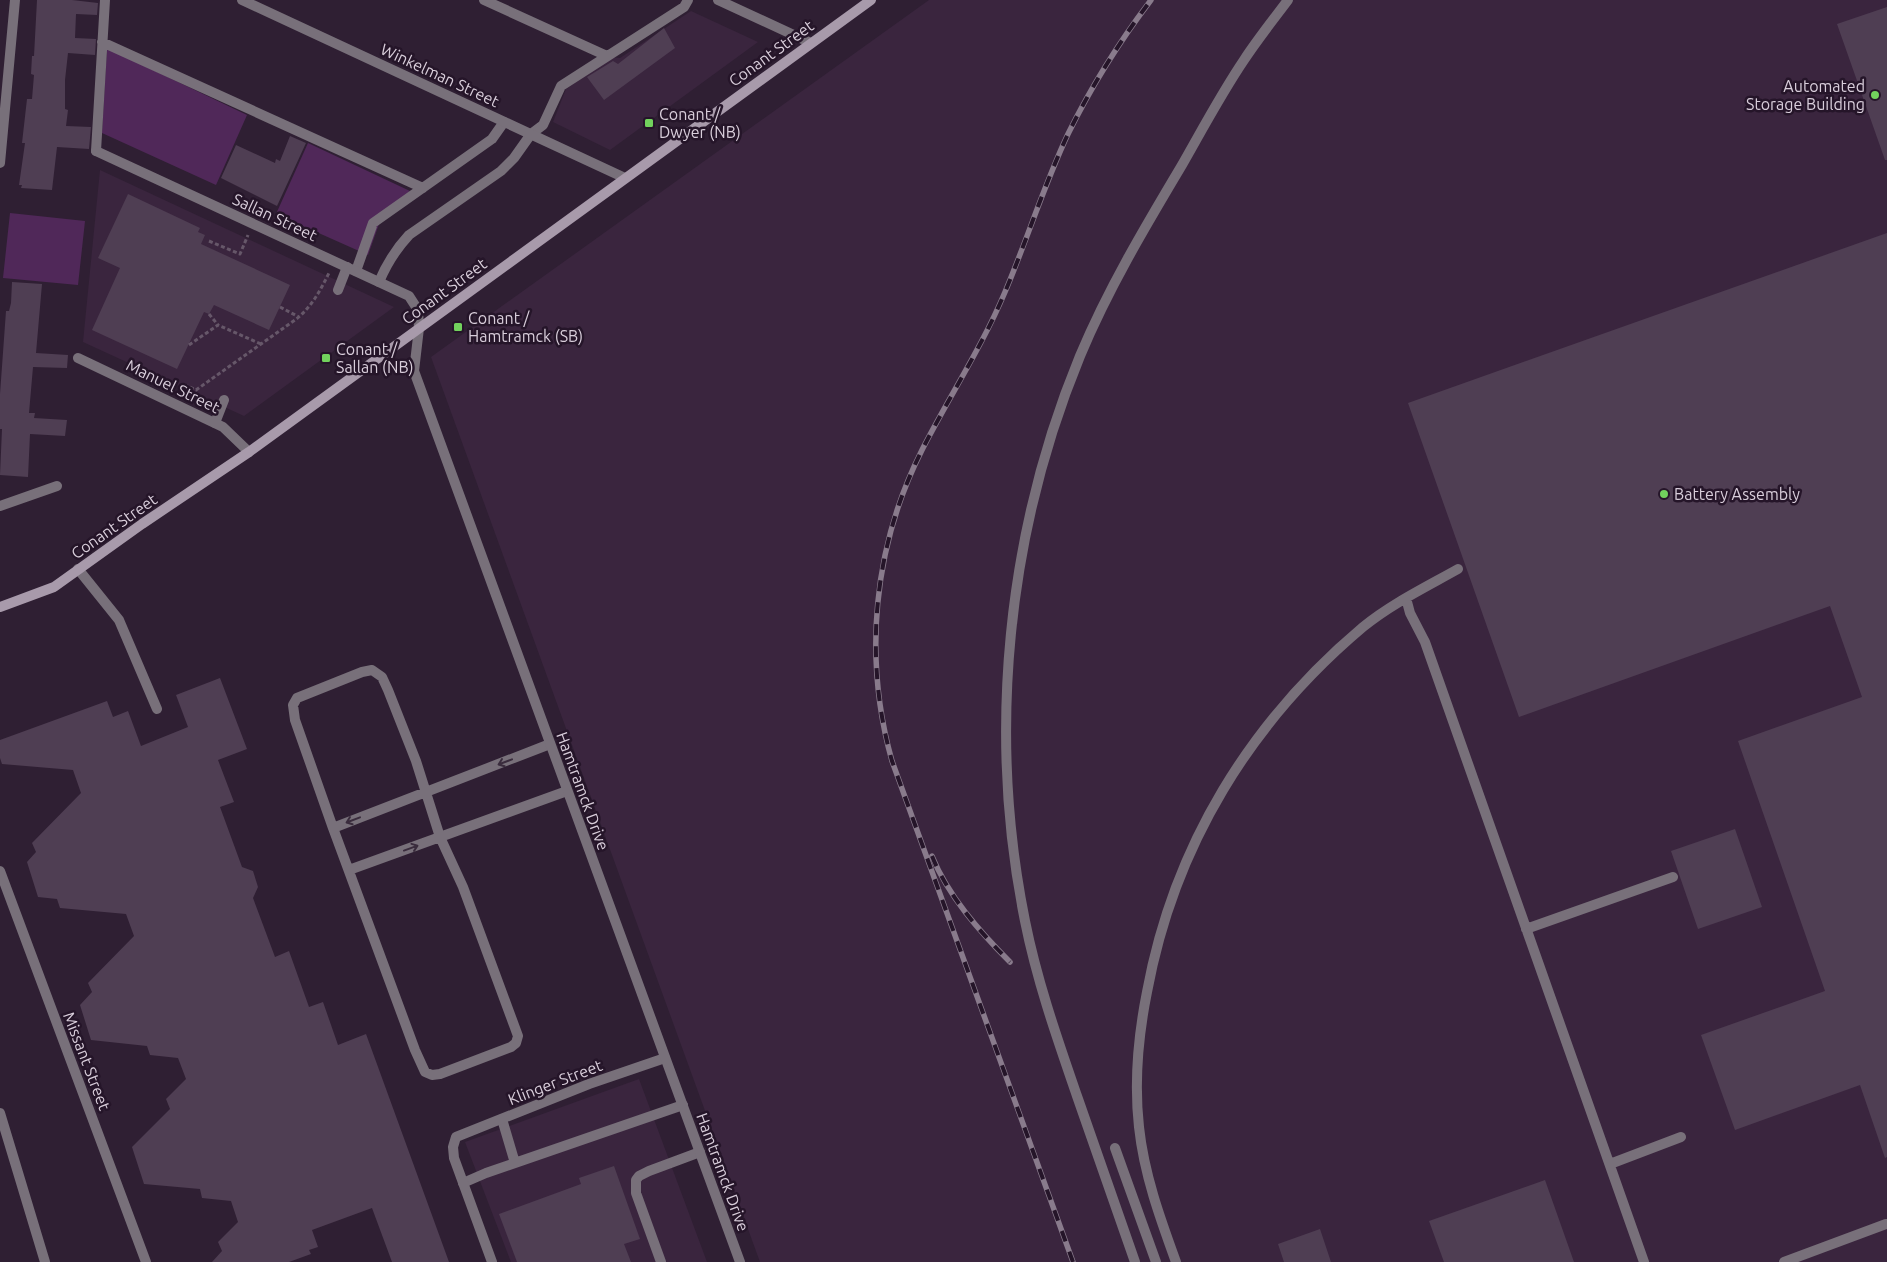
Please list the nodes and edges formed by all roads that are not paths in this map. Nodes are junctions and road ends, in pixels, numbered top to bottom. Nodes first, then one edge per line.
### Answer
1 (15, 0) edge
2 (105, 0) edge
3 (242, 0) edge
4 (484, 0) edge
5 (688, 0) edge
6 (718, 0) edge
7 (871, 0) edge
8 (1288, 0) edge
9 (102, 42) junction
10 (811, 43) junction
11 (607, 56) junction
12 (504, 122) junction
13 (531, 134) junction
14 (0, 163) edge
15 (625, 178) junction
16 (423, 188) junction
17 (351, 269) junction
18 (379, 282) junction
19 (338, 290) dead end
20 (419, 328) junction
21 (78, 358) dead end
22 (224, 400) dead end
23 (215, 423) junction
24 (249, 452) junction
25 (57, 486) dead end
26 (0, 506) edge
27 (78, 569) junction
28 (1458, 569) dead end
29 (1406, 598) junction
30 (0, 607) edge
31 (157, 709) dead end
32 (550, 744) junction
33 (567, 791) junction
34 (425, 792) junction
35 (333, 828) junction
36 (440, 837) junction
37 (349, 870) junction
38 (0, 871) edge
39 (1673, 877) dead end
40 (1526, 929) junction
41 (665, 1058) junction
42 (682, 1105) junction
43 (0, 1113) edge
44 (502, 1119) junction
45 (1681, 1137) dead end
46 (1116, 1148) dead end
47 (700, 1152) junction
48 (515, 1163) junction
49 (1610, 1164) junction
50 (463, 1183) junction
51 (1886, 1224) edge
52 (45, 1262) edge
53 (146, 1262) edge
54 (492, 1262) edge
55 (661, 1262) edge
56 (740, 1262) edge
57 (1135, 1262) edge
58 (1156, 1262) edge
59 (1176, 1262) edge
60 (1644, 1262) edge
61 (1784, 1262) edge

1 - 14 street
2 - 9 street
3 - 12 street, Winkelman Street
4 - 11 street
5 - 11 street
6 - 10 street
7 - 10 main road, Conant Street
8 - 57 street
9 - 16 street
9 - 17 street, Sallan Street
10 - 15 main road, Conant Street
11 - 13 street
12 - 13 street, Winkelman Street
12 - 16 street
13 - 15 street, Winkelman Street
13 - 18 street
15 - 20 main road, Conant Street
16 - 17 street
17 - 18 street, Sallan Street
17 - 19 street
18 - 20 street, Sallan Street
20 - 24 main road, Conant Street
20 - 32 street, Hamtramck Drive
21 - 23 street, Manuel Street
22 - 23 street
23 - 24 street, Manuel Street
24 - 27 main road, Conant Street
25 - 26 street
27 - 30 main road, Conant Street
27 - 31 street
28 - 29 street
29 - 40 street
29 - 59 street
32 - 33 street, Hamtramck Drive
32 -> 34 street
33 - 36 street
33 - 41 street, Hamtramck Drive
34 -> 35 street
34 - 35 street
34 - 36 street
35 - 37 street
37 -> 36 street
36 - 37 street
38 - 53 street, Missant Street
39 - 40 street
40 - 49 street
41 - 42 street, Hamtramck Drive
41 - 44 street, Klinger Street
42 - 47 street, Hamtramck Drive
42 - 48 street
43 - 52 street
44 - 48 street
44 - 50 street, Klinger Street
45 - 49 street
46 - 58 street
47 - 55 street
47 - 56 street, Hamtramck Drive
48 - 50 street
49 - 60 street
50 - 54 street
51 - 61 street

